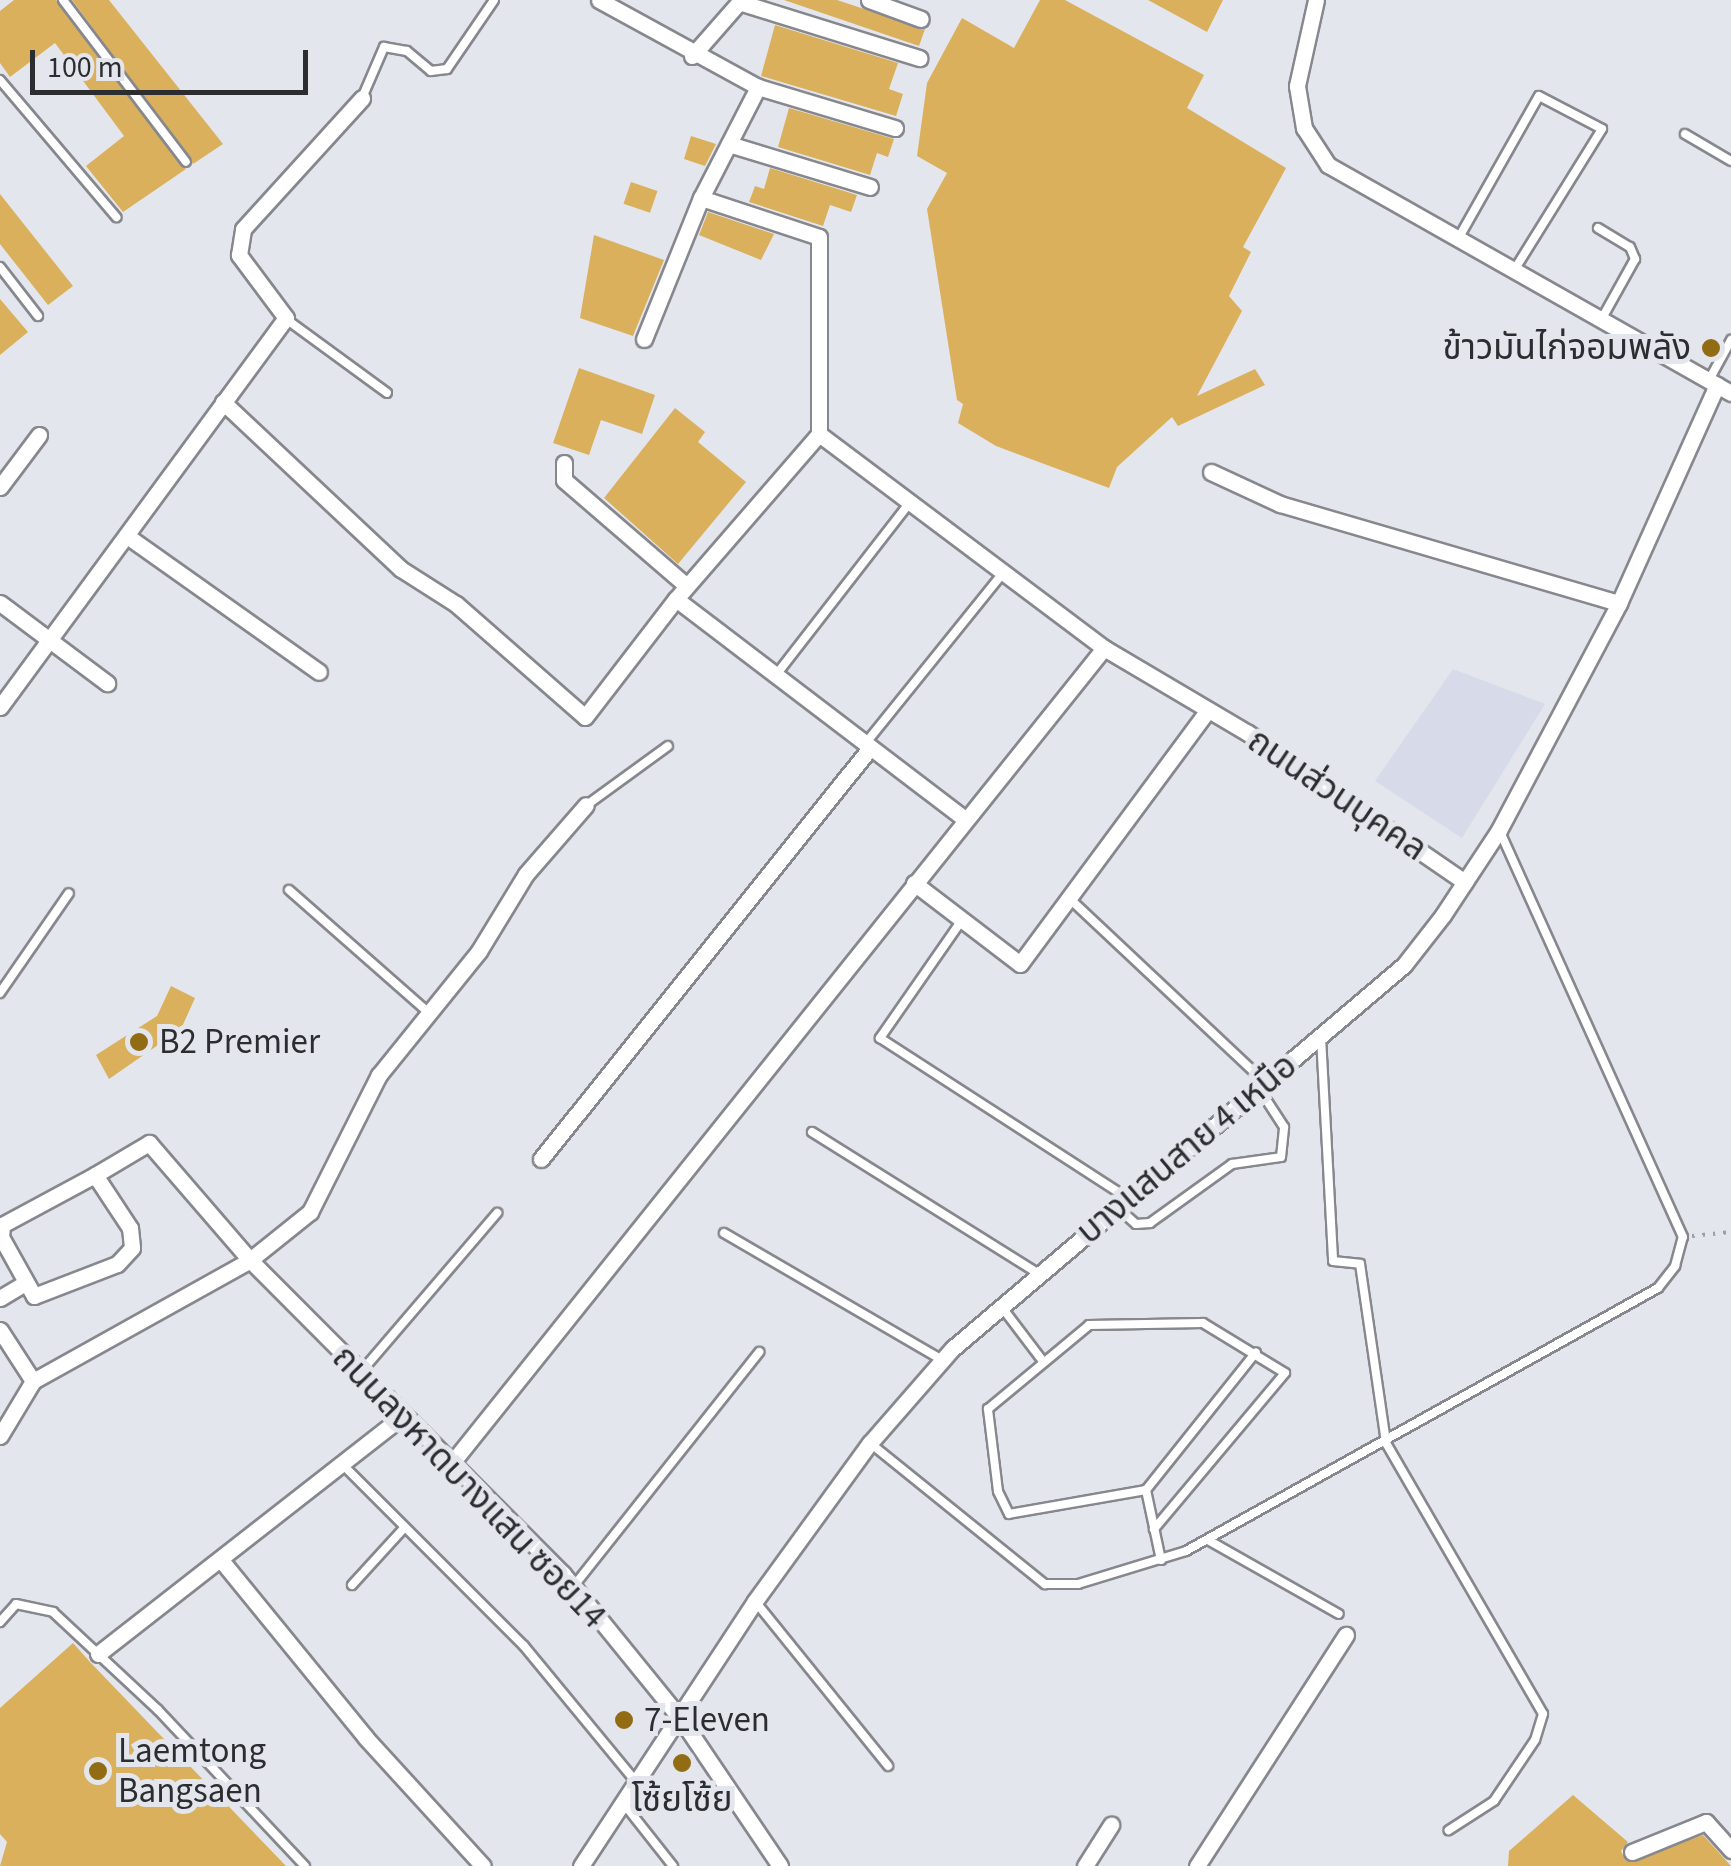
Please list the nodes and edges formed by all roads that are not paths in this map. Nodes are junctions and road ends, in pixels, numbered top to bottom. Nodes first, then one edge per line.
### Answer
1 (62, 0) edge
2 (494, 0) edge
3 (599, 0) edge
4 (869, 0) edge
5 (1316, 0) edge
6 (740, 1) edge
7 (922, 19) dead end
8 (692, 56) junction
9 (919, 58) dead end
10 (0, 80) edge
11 (758, 87) junction
12 (362, 98) joint
13 (895, 128) dead end
14 (1684, 134) dead end
15 (732, 145) junction
16 (1731, 161) edge
17 (186, 162) dead end
18 (870, 187) dead end
19 (701, 198) junction
20 (116, 217) dead end
21 (1598, 228) dead end
22 (1458, 238) junction
23 (0, 267) edge
24 (1514, 270) junction
25 (38, 316) dead end
26 (286, 318) junction
27 (1601, 320) junction
28 (644, 339) dead end
29 (1731, 340) edge
30 (1719, 386) edge
31 (387, 393) dead end
32 (223, 402) junction
33 (819, 434) junction
34 (39, 435) dead end
35 (564, 463) dead end
36 (1211, 472) dead end
37 (0, 487) edge
38 (910, 502) junction
39 (127, 536) junction
40 (1005, 570) junction
41 (682, 592) junction
42 (1620, 602) junction
43 (0, 603) edge
44 (51, 638) junction
45 (1104, 648) junction
46 (319, 672) dead end
47 (776, 675) junction
48 (107, 683) dead end
49 (0, 706) edge
50 (1208, 710) junction
51 (668, 746) dead end
52 (868, 746) junction
53 (586, 805) joint
54 (966, 819) junction
55 (1499, 830) junction
56 (1465, 882) junction
57 (914, 883) junction
58 (289, 890) dead end
59 (68, 893) dead end
60 (1069, 898) junction
61 (962, 920) junction
62 (0, 994) edge
63 (431, 1014) junction
64 (1322, 1037) junction
65 (1264, 1087) junction
66 (812, 1132) dead end
67 (542, 1160) dead end
68 (94, 1175) junction
69 (1122, 1202) junction
70 (497, 1214) dead end
71 (724, 1233) dead end
72 (250, 1260) junction
73 (1039, 1274) junction
74 (25, 1283) junction
75 (0, 1298) edge
76 (1001, 1306) junction
77 (0, 1330) edge
78 (759, 1352) dead end
79 (1256, 1352) junction
80 (942, 1360) junction
81 (1042, 1360) junction
82 (360, 1373) junction
83 (33, 1381) junction
84 (402, 1416) junction
85 (0, 1436) edge
86 (1386, 1442) junction
87 (870, 1443) junction
88 (341, 1463) junction
89 (451, 1464) junction
90 (1146, 1490) junction
91 (404, 1528) junction
92 (1154, 1528) junction
93 (1208, 1540) junction
94 (221, 1560) junction
95 (1160, 1560) junction
96 (352, 1585) dead end
97 (574, 1587) junction
98 (755, 1601) junction
99 (1339, 1614) dead end
100 (0, 1622) edge
101 (1346, 1635) dead end
102 (98, 1654) junction
103 (681, 1719) junction
104 (888, 1766) dead end
105 (638, 1784) junction
106 (624, 1804) junction
107 (1111, 1824) dead end
108 (1449, 1830) dead end
109 (1731, 1850) edge
110 (1632, 1852) dead end
111 (585, 1865) edge
112 (305, 1866) edge
113 (484, 1866) edge
114 (673, 1866) edge
115 (780, 1866) edge
116 (1085, 1866) edge
117 (1197, 1866) edge

1 - 17 lane
2 - 12 lane
3 - 8 street
4 - 7 street
5 - 22 street
6 - 8 street
6 - 9 street
8 - 11 street
10 - 20 lane
11 - 13 street
11 - 15 street
12 - 26 street
14 - 16 lane
15 - 18 street
15 - 19 street
19 - 28 street
19 - 33 street
21 - 27 lane
22 - 24 street
22 - 24 lane
23 - 25 lane
24 - 27 street
26 - 31 lane
26 - 32 street
27 - 30 street
29 - 30 lane
30 - 42 street, บางแสนสาย 4 เหนือ
32 - 39 street
32 - 41 street
33 - 38 street, ถนนส่วนบุคคล
33 - 41 street
34 - 37 street
35 - 41 street
36 - 42 street
38 - 40 street, ถนนส่วนบุคคล
38 - 47 lane
39 - 44 street
39 - 46 street
40 - 45 street, ถนนส่วนบุคคล
40 - 52 lane
41 - 47 street
42 - 55 street, บางแสนสาย 4 เหนือ
43 - 44 street
44 - 48 street
44 - 49 street
45 - 50 street, ถนนส่วนบุคคล
45 - 54 street
47 - 52 street
50 - 56 street, ถนนส่วนบุคคล
50 - 60 street
51 - 53 lane
52 - 54 street
52 - 67 street
53 - 63 street
54 - 57 street
55 - 56 street, บางแสนสาย 4 เหนือ
55 - 86 lane
56 - 64 street, บางแสนสาย 4 เหนือ
57 - 61 street
57 - 89 street
58 - 63 lane
59 - 62 lane
60 - 61 street
60 - 65 lane
61 - 69 lane
63 - 72 street
64 - 65 street, บางแสนสาย 4 เหนือ
64 - 86 lane
65 - 69 street, บางแสนสาย 4 เหนือ
65 - 69 lane
66 - 73 lane
68 - 72 street, ถนนลงหาดบางแสน ซอย14
68 - 74 street
68 - 74 street
69 - 73 street, บางแสนสาย 4 เหนือ
70 - 82 lane
71 - 80 lane
72 - 82 street, ถนนลงหาดบางแสน ซอย14
72 - 83 street
73 - 76 street, บางแสนสาย 4 เหนือ
74 - 75 street
76 - 80 street, บางแสนสาย 4 เหนือ
76 - 81 lane
77 - 83 street
78 - 97 lane
79 - 81 lane
79 - 90 lane
79 - 92 lane
80 - 87 street, บางแสนสาย 4 เหนือ
81 - 90 lane
82 - 84 street, ถนนลงหาดบางแสน ซอย14
83 - 85 street
84 - 88 street
84 - 89 street, ถนนลงหาดบางแสน ซอย14
86 - 93 lane
86 - 108 lane
87 - 95 lane
87 - 98 street, บางแสนสาย 4 เหนือ
88 - 91 lane
88 - 94 street
89 - 97 street, ถนนลงหาดบางแสน ซอย14
90 - 92 lane
91 - 96 lane
91 - 105 lane
92 - 95 lane
93 - 95 lane
93 - 99 lane
94 - 102 street
94 - 113 street
97 - 103 street, ถนนลงหาดบางแสน ซอย14
98 - 103 street, บางแสนสาย 4 เหนือ
98 - 104 lane
100 - 102 lane
101 - 117 street
102 - 112 lane
103 - 105 street, บางแสนสาย 4 เหนือ
103 - 115 street, ถนนลงหาดบางแสน ซอย14
105 - 106 street, บางแสนสาย 4 เหนือ
106 - 111 street, บางแสนสาย 4 เหนือ
106 - 114 lane
107 - 116 street
109 - 110 street

